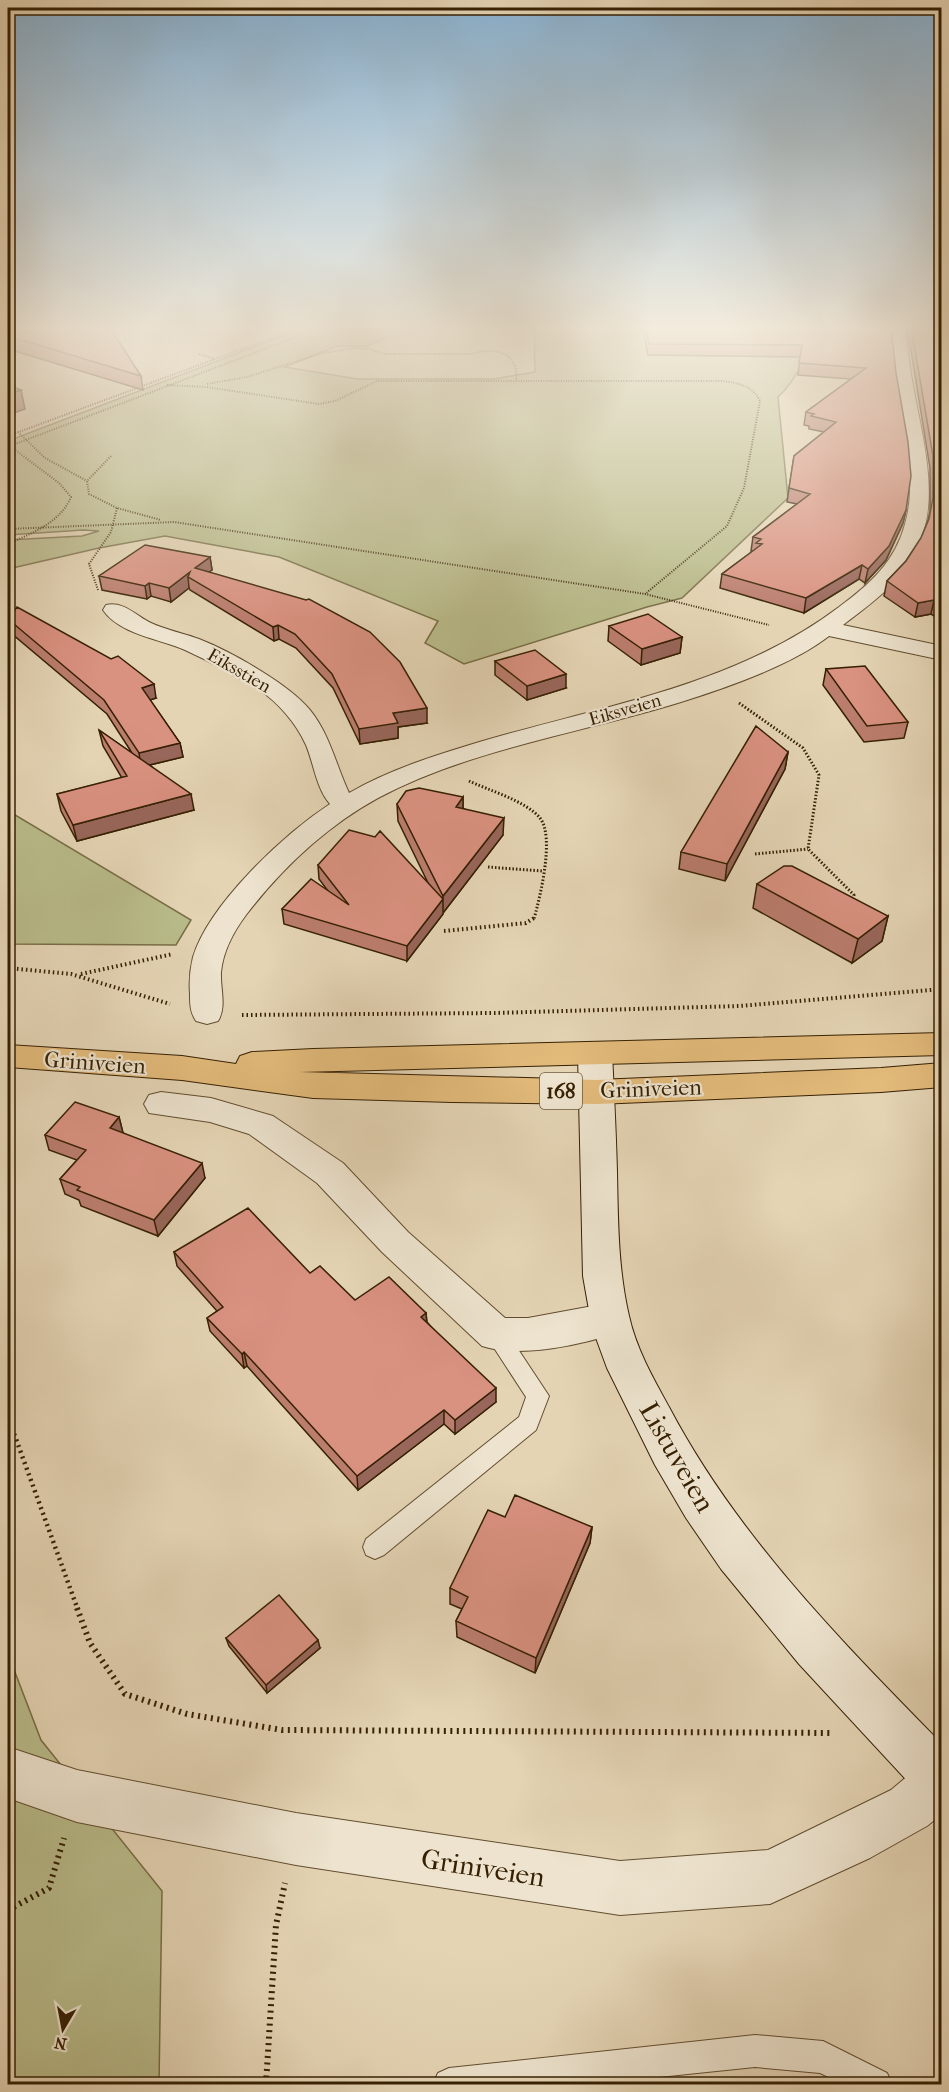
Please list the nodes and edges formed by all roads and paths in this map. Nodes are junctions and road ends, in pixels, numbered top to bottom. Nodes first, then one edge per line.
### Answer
1 (41, 424) edge
2 (65, 424) edge
3 (756, 424) edge
4 (911, 424) edge
5 (18, 432) junction
6 (8, 436) edge
7 (25, 439) junction
8 (111, 456) dead end
9 (87, 481) junction
10 (117, 508) junction
11 (174, 522) junction
12 (116, 524) junction
13 (42, 528) junction
14 (8, 529) edge
15 (8, 544) edge
16 (645, 594) junction
17 (114, 610) joint
18 (820, 633) junction
19 (942, 653) edge
20 (711, 684) junction
21 (436, 765) junction
22 (345, 804) junction
23 (808, 849) junction
24 (755, 854) dead end
25 (488, 867) dead end
26 (542, 871) junction
27 (849, 901) edge
28 (444, 932) dead end
29 (215, 942) junction
30 (8, 968) edge
31 (77, 974) junction
32 (942, 989) edge
33 (207, 1013) junction
34 (942, 1044) edge
35 (8, 1056) edge
36 (596, 1073) junction
37 (942, 1075) edge
38 (161, 1104) dead end
39 (609, 1319) junction
40 (496, 1334) junction
41 (8, 1417) edge
42 (375, 1547) dead end
43 (833, 1733) dead end
44 (8, 1773) edge
45 (941, 1781) edge
46 (77, 1796) junction
47 (296, 1839) junction
48 (8, 1910) edge
49 (266, 2085) edge
50 (449, 2085) edge
51 (876, 2085) edge

1 - 5 path
2 - 7 path
3 - 16 path
4 - 18 street, Eiksveien
5 - 6 path
5 - 7 path
7 - 9 path
7 - 13 path
8 - 9 path
9 - 10 path
10 - 11 path
10 - 12 path
11 - 12 path
11 - 16 path
12 - 13 path
12 - 17 path
13 - 14 path
13 - 15 path
16 - 18 path
17 - 22 street, Eiksstien
18 - 19 street
18 - 20 street, Eiksveien
20 - 21 street, Eiksveien
20 - 23 path
21 - 22 street, Eiksveien
21 - 26 path
22 - 29 street, Eiksveien
23 - 24 path
23 - 27 path
25 - 26 path
26 - 28 path
29 - 31 path
29 - 33 street, Eiksveien
30 - 31 path
31 - 33 path
32 - 33 path
34 - 36 main road, Griniveien / 168
35 - 36 main road, Griniveien / 168
36 - 37 main road, Griniveien / 168
36 - 39 street, Listuveien
38 - 40 street
39 - 40 street
39 - 45 street, Listuveien
40 - 42 lane
41 - 43 path
44 - 46 street, Griniveien
45 - 47 street, Griniveien
46 - 47 street, Griniveien
46 - 48 path
47 - 49 path
50 - 51 lane

